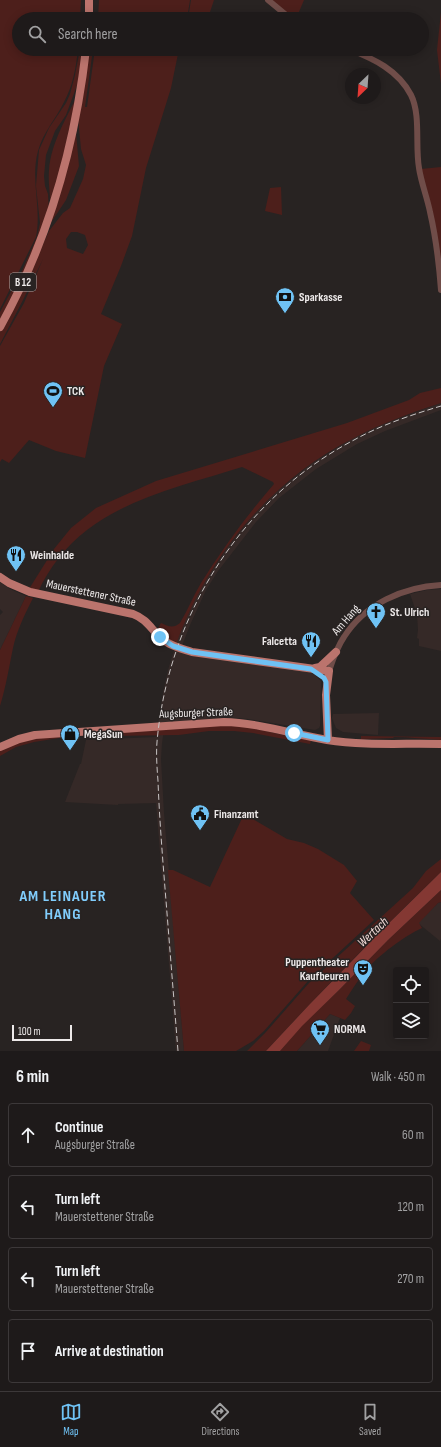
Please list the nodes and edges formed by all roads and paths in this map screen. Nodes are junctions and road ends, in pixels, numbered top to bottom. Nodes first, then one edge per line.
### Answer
1 (89, 0) edge
2 (268, 0) edge
3 (89, 12) edge
4 (283, 12) edge
5 (85, 56) edge
6 (364, 56) edge
7 (441, 290) edge
8 (0, 327) edge
9 (0, 577) edge
10 (441, 585) edge
11 (336, 652) junction
12 (313, 669) junction
13 (328, 671) junction
14 (327, 686) junction
15 (328, 740) junction
16 (441, 744) edge
17 (0, 747) edge

1 - 3 main road
2 - 4 street
5 - 8 main road, B 12
6 - 7 street
9 - 12 main road, Mauerstettener Straße
10 - 11 street, Am Hang
11 - 12 main road
11 - 13 street, Am Hang
12 - 13 main road, Mauerstettener Straße
12 - 14 main road
13 - 14 main road
14 - 15 main road
15 - 16 main road, Augsburger Straße
15 - 17 main road, Augsburger Straße

